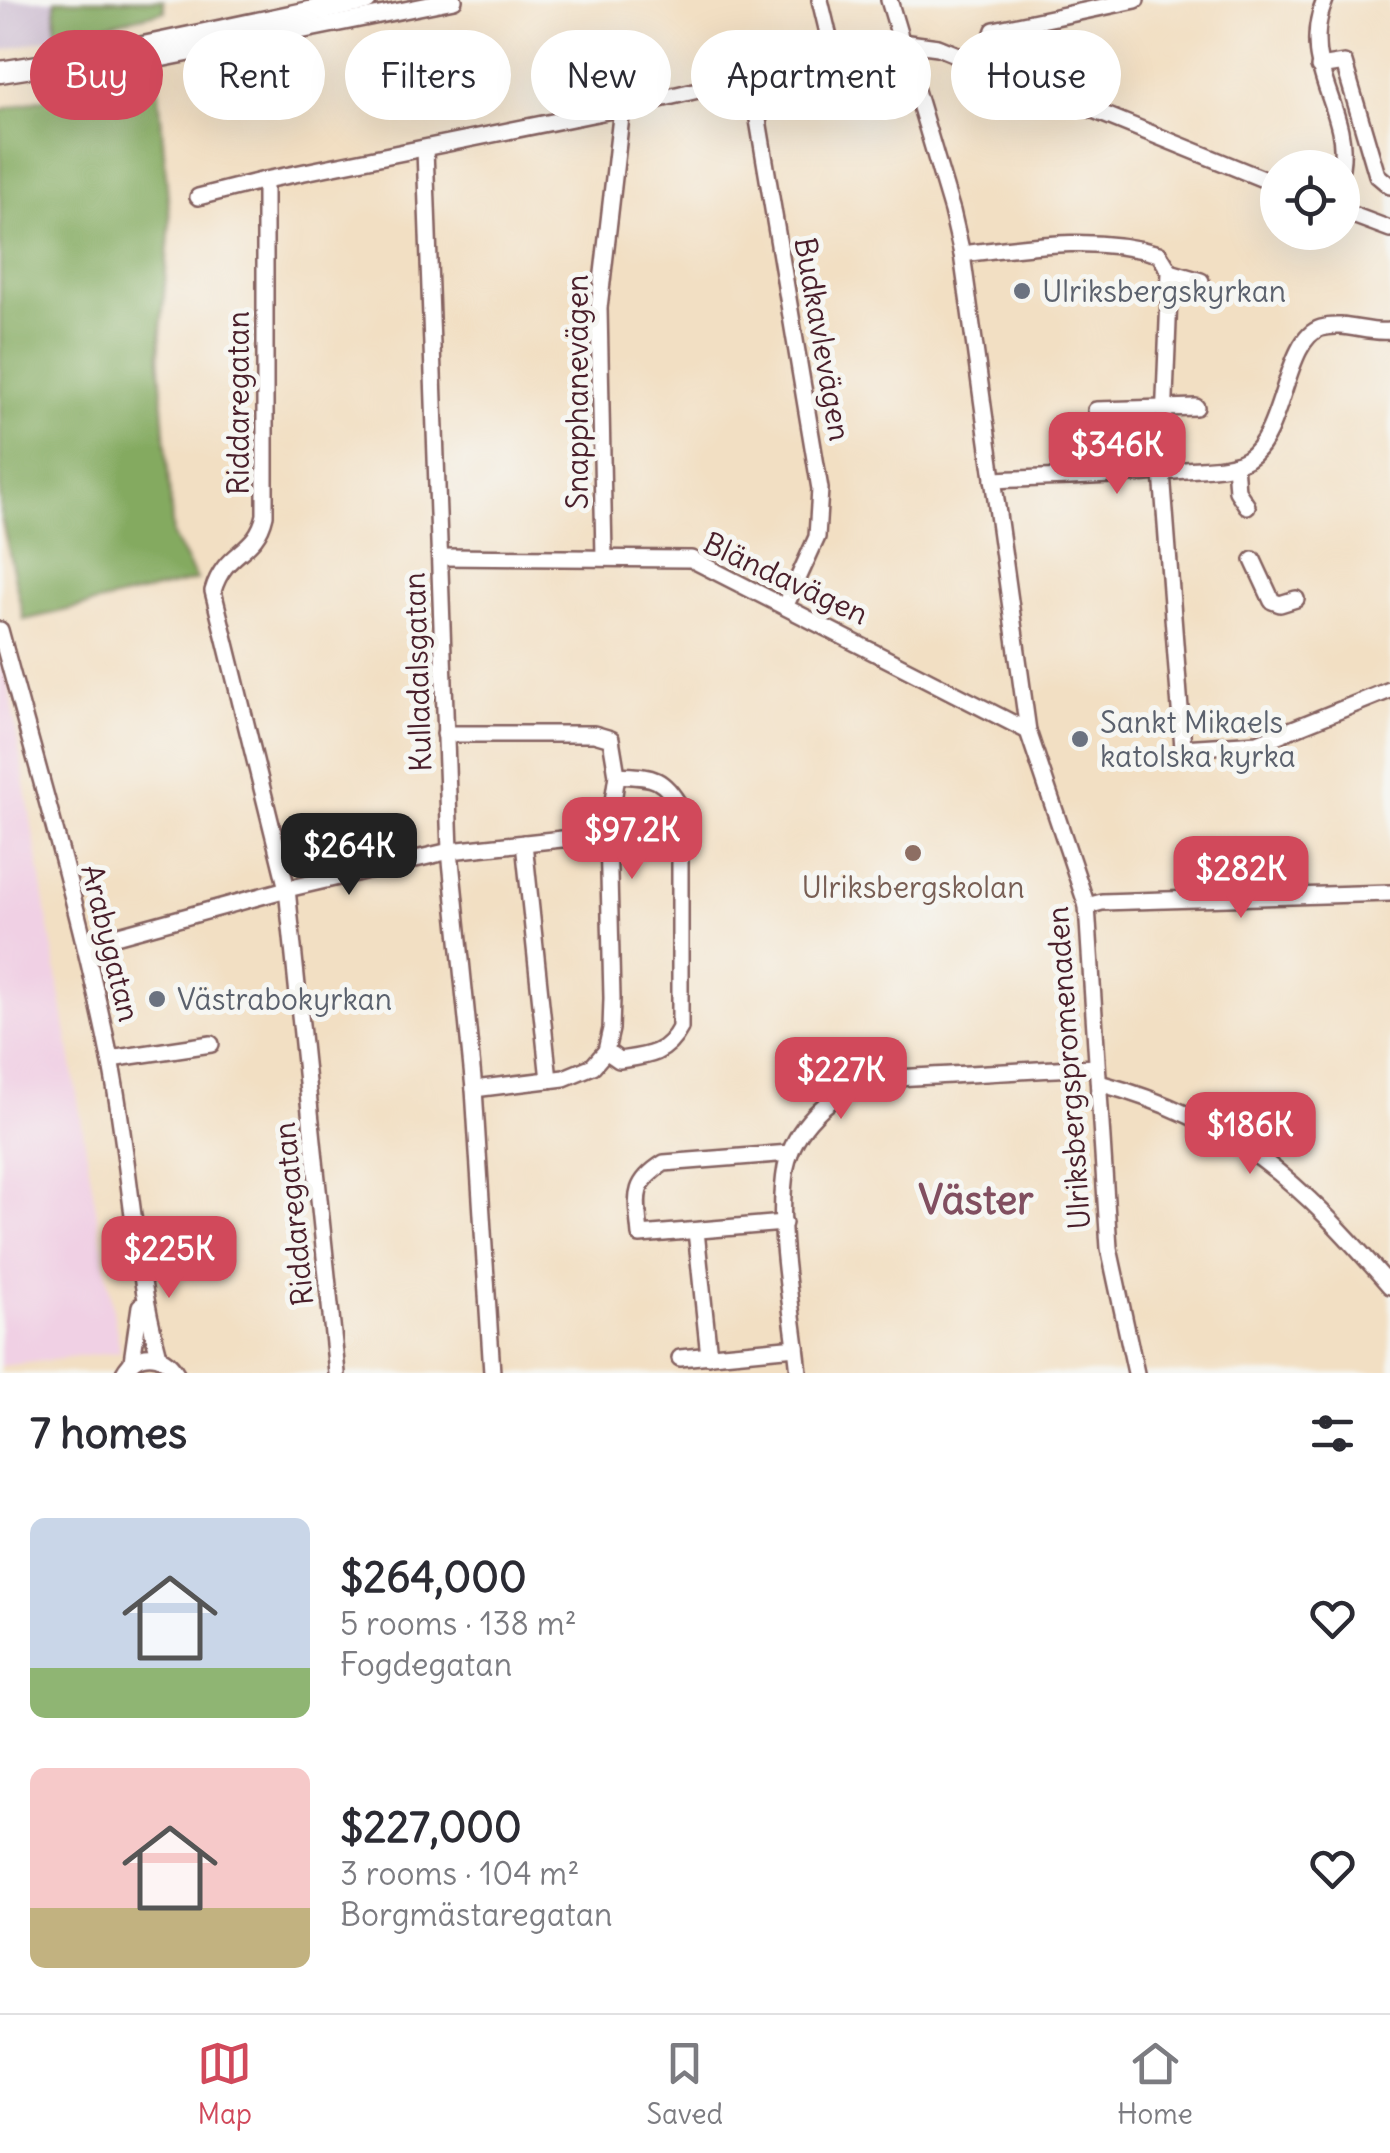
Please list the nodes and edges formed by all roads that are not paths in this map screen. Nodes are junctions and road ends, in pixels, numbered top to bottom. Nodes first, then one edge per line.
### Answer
1 (366, 0) edge
2 (454, 0) edge
3 (820, 0) edge
4 (888, 0) edge
5 (1136, 0) edge
6 (1324, 0) edge
7 (827, 30) edge
8 (897, 30) edge
9 (994, 30) edge
10 (163, 42) edge
11 (163, 58) edge
12 (1319, 66) junction
13 (30, 67) edge
14 (0, 72) edge
15 (30, 75) edge
16 (0, 83) edge
17 (565, 120) edge
18 (621, 120) edge
19 (758, 120) edge
20 (925, 120) edge
21 (1119, 120) edge
22 (426, 149) junction
23 (1343, 150) edge
24 (1260, 178) edge
25 (265, 180) junction
26 (1390, 186) edge
27 (198, 197) dead end
28 (1360, 218) edge
29 (1390, 230) edge
30 (962, 254) junction
31 (1170, 272) junction
32 (1201, 281) dead end
33 (1390, 331) edge
34 (1196, 407) dead end
35 (1164, 408) junction
36 (1131, 409) junction
37 (1096, 410) dead end
38 (1235, 464) junction
39 (1162, 472) junction
40 (1131, 474) junction
41 (993, 480) junction
42 (1246, 506) dead end
43 (441, 557) junction
44 (604, 557) junction
45 (1253, 560) dead end
46 (1296, 599) dead end
47 (786, 605) junction
48 (0, 630) edge
49 (1390, 690) edge
50 (1028, 731) junction
51 (445, 734) junction
52 (617, 775) junction
53 (608, 834) junction
54 (524, 843) junction
55 (450, 850) junction
56 (286, 889) junction
57 (1390, 893) edge
58 (1087, 906) junction
59 (86, 944) junction
60 (211, 1044) dead end
61 (606, 1051) junction
62 (110, 1058) junction
63 (1098, 1075) junction
64 (549, 1080) junction
65 (474, 1089) junction
66 (790, 1152) junction
67 (784, 1223) junction
68 (696, 1230) junction
69 (1390, 1259) edge
70 (1378, 1272) junction
71 (141, 1275) junction
72 (1390, 1286) edge
73 (796, 1347) junction
74 (159, 1356) junction
75 (709, 1356) junction
76 (680, 1358) dead end
77 (125, 1368) edge
78 (176, 1373) edge
79 (337, 1373) edge
80 (492, 1373) edge
81 (799, 1373) edge
82 (1136, 1373) edge

1 - 10 main road
2 - 11 street
3 - 7 street
4 - 8 street, Ulriksbergspromenaden
5 - 9 street
6 - 12 street
12 - 23 street
12 - 26 street
13 - 14 main road
15 - 16 main road
17 - 22 street
18 - 44 street, Snapphanevägen
19 - 47 street, Budkavlevägen
20 - 30 street, Ulriksbergspromenaden
21 - 24 street
22 - 25 street
22 - 43 street, Kulladalsgatan
25 - 27 street
25 - 56 street, Riddaregatan
28 - 29 street
30 - 31 street
30 - 41 street, Ulriksbergspromenaden
31 - 32 street
31 - 35 street
33 - 38 street
34 - 35 street
35 - 36 street
35 - 39 street
36 - 37 street
36 - 40 street
38 - 39 street
38 - 42 street
39 - 40 street
39 - 49 street
40 - 41 street
41 - 50 street, Ulriksbergspromenaden
43 - 44 street, Bländavägen
43 - 51 street, Kulladalsgatan
44 - 47 street, Bländavägen
45 - 46 street
47 - 50 street, Bländavägen
48 - 59 street, Arabygatan
50 - 58 street, Ulriksbergspromenaden
51 - 52 street
51 - 55 street, Kulladalsgatan
52 - 53 street
52 - 61 street
53 - 54 street
53 - 61 street
54 - 55 street
54 - 64 street
55 - 56 street
55 - 65 street, Kulladalsgatan
56 - 59 street
56 - 79 street, Riddaregatan
57 - 58 street
58 - 63 street, Ulriksbergspromenaden
59 - 62 street, Arabygatan
60 - 62 street
61 - 64 street
62 - 71 street, Arabygatan
63 - 66 street
63 - 70 street
63 - 82 street, Ulriksbergspromenaden
64 - 65 street
65 - 80 street, Kulladalsgatan
66 - 67 street
66 - 68 street
67 - 68 street
67 - 73 street
68 - 75 street
69 - 70 street
70 - 72 street
71 - 74 street, Arabygatan
71 - 77 street, Arabygatan
73 - 75 street
73 - 81 street
74 - 77 street
74 - 78 street
75 - 76 street

